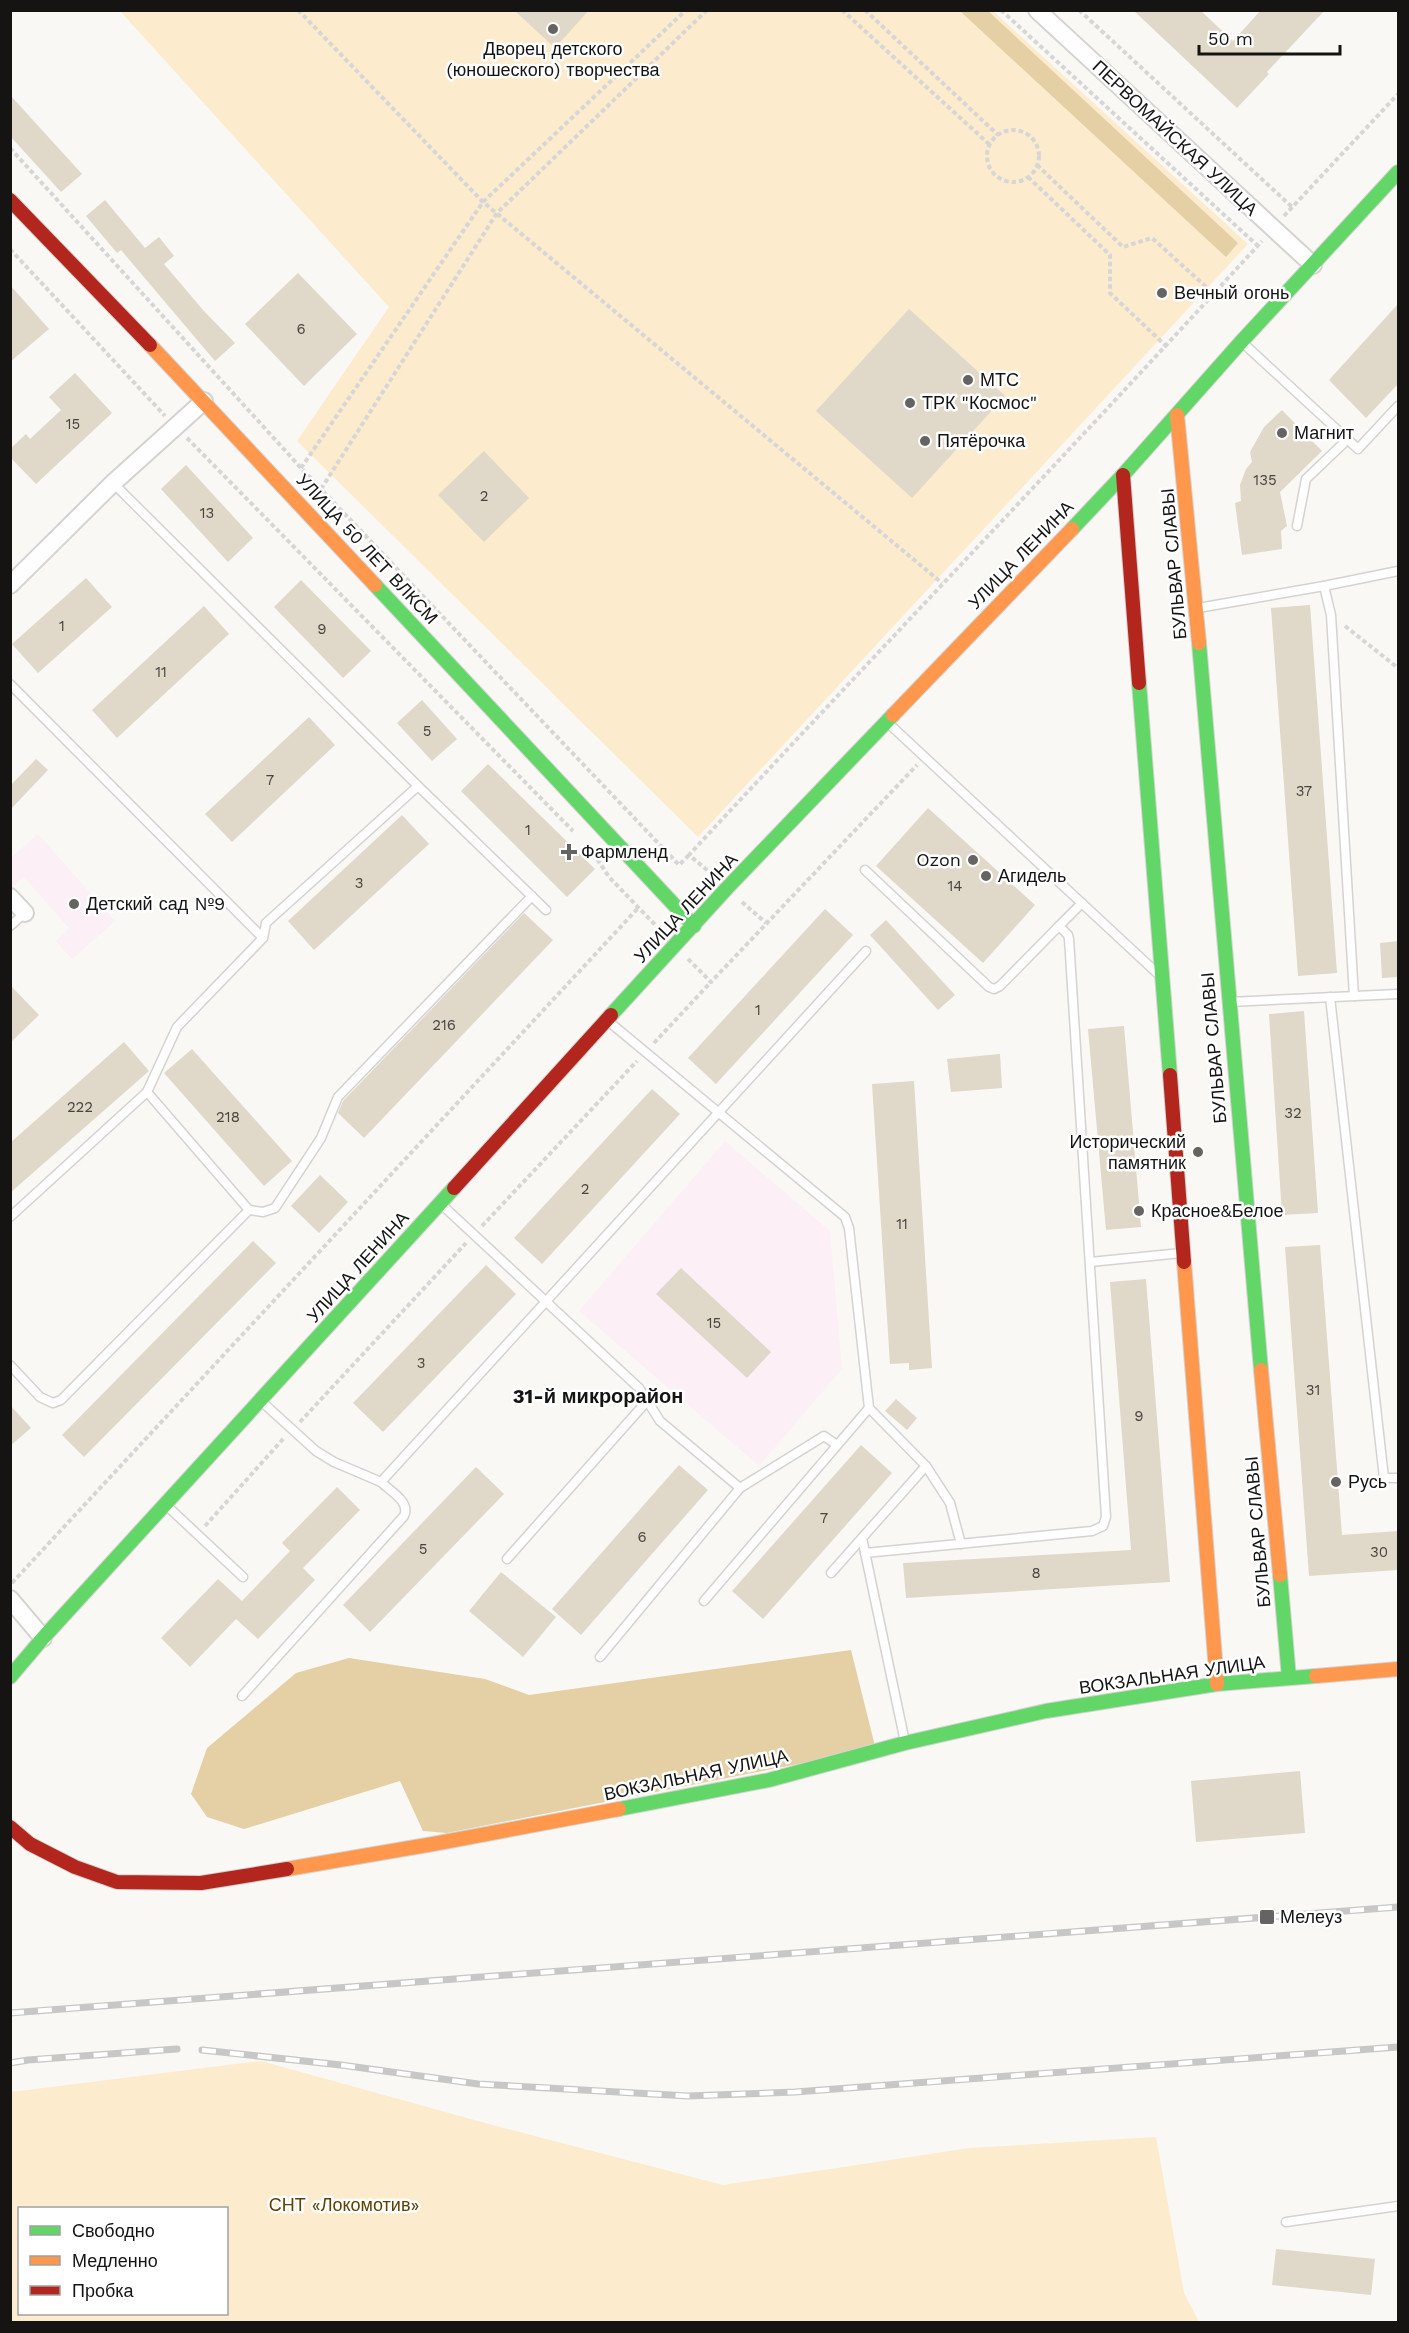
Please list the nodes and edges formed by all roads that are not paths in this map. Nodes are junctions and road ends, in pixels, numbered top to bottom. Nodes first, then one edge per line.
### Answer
1 (1037, 10) edge
2 (1398, 172) edge
3 (10, 200) edge
4 (1313, 265) junction
5 (1241, 342) junction
6 (204, 401) junction
7 (1398, 406) edge
8 (1178, 415) junction
9 (1348, 440) junction
10 (1123, 474) junction
11 (113, 483) junction
12 (1297, 526) dead end
13 (1398, 571) edge
14 (10, 585) edge
15 (1324, 585) junction
16 (1196, 609) junction
17 (10, 684) edge
18 (887, 722) junction
19 (418, 786) junction
20 (865, 870) dead end
21 (532, 896) junction
22 (10, 897) edge
23 (1082, 903) junction
24 (546, 910) dead end
25 (25, 913) joint
26 (10, 926) edge
27 (694, 926) junction
28 (1059, 926) junction
29 (263, 938) junction
30 (866, 951) dead end
31 (1163, 978) junction
32 (1398, 994) edge
33 (1354, 996) junction
34 (1330, 997) junction
35 (1228, 1002) junction
36 (608, 1021) junction
37 (147, 1092) junction
38 (719, 1112) junction
39 (440, 1204) junction
40 (249, 1210) junction
41 (10, 1217) edge
42 (1184, 1252) junction
43 (1090, 1262) junction
44 (546, 1302) junction
45 (10, 1365) edge
46 (261, 1401) junction
47 (647, 1401) junction
48 (869, 1408) junction
49 (837, 1445) junction
50 (926, 1466) junction
51 (1398, 1478) edge
52 (381, 1482) junction
53 (740, 1488) junction
54 (165, 1505) junction
55 (862, 1538) junction
56 (961, 1544) junction
57 (865, 1553) junction
58 (507, 1559) dead end
59 (831, 1573) dead end
60 (243, 1577) dead end
61 (10, 1599) edge
62 (704, 1601) dead end
63 (43, 1638) junction
64 (600, 1657) dead end
65 (1398, 1669) edge
66 (10, 1677) edge
67 (1289, 1678) junction
68 (1218, 1684) junction
69 (242, 1696) dead end
70 (905, 1743) junction
71 (10, 1827) edge
72 (1398, 2206) edge
73 (1286, 2222) dead end

1 - 4 street, ПЕРВОМАЙСКАЯ УЛИЦА
2 - 4 street, УЛИЦА ЛЕНИНА
3 - 6 street, УЛИЦА 50 ЛЕТ ВЛКСМ
4 - 5 street, УЛИЦА ЛЕНИНА
5 - 8 street, УЛИЦА ЛЕНИНА
5 - 9 lane
6 - 11 street
6 - 27 street, УЛИЦА 50 ЛЕТ ВЛКСМ
7 - 9 lane
8 - 10 street, УЛИЦА ЛЕНИНА
8 - 16 street, БУЛЬВАР СЛАВЫ
9 - 12 lane
10 - 18 street, УЛИЦА ЛЕНИНА
10 - 31 street
11 - 14 street
11 - 19 lane
13 - 15 lane
15 - 16 lane
15 - 33 lane
16 - 35 street, БУЛЬВАР СЛАВЫ
17 - 29 lane
18 - 23 lane
18 - 27 street, УЛИЦА ЛЕНИНА
19 - 21 lane
19 - 29 lane
20 - 28 lane
21 - 24 lane
21 - 40 lane
22 - 25 street
23 - 28 lane
23 - 31 lane
25 - 26 lane
27 - 36 street, УЛИЦА ЛЕНИНА
28 - 43 lane
29 - 37 lane
30 - 38 lane
31 - 42 street
32 - 33 lane
33 - 34 lane
34 - 35 lane
34 - 51 lane
35 - 67 street, БУЛЬВАР СЛАВЫ
36 - 38 lane
36 - 39 street, УЛИЦА ЛЕНИНА
37 - 40 lane
37 - 41 lane
38 - 44 lane
38 - 48 lane
39 - 44 lane
39 - 46 street, УЛИЦА ЛЕНИНА
40 - 45 lane
42 - 43 lane
42 - 68 street
43 - 56 lane
44 - 47 lane
44 - 52 lane
46 - 52 lane
46 - 54 street, УЛИЦА ЛЕНИНА
47 - 53 lane
47 - 58 lane
48 - 49 lane
48 - 50 lane
49 - 53 lane
49 - 62 lane
50 - 55 lane
50 - 56 lane
52 - 69 lane
53 - 64 lane
54 - 60 lane
54 - 63 street, УЛИЦА ЛЕНИНА
55 - 57 lane
55 - 59 lane
56 - 57 lane
57 - 70 lane
61 - 63 street
63 - 66 street, УЛИЦА ЛЕНИНА
65 - 67 street, ВОКЗАЛЬНАЯ УЛИЦА
67 - 68 street, ВОКЗАЛЬНАЯ УЛИЦА
68 - 70 street, ВОКЗАЛЬНАЯ УЛИЦА
70 - 71 street, ВОКЗАЛЬНАЯ УЛИЦА
72 - 73 lane

